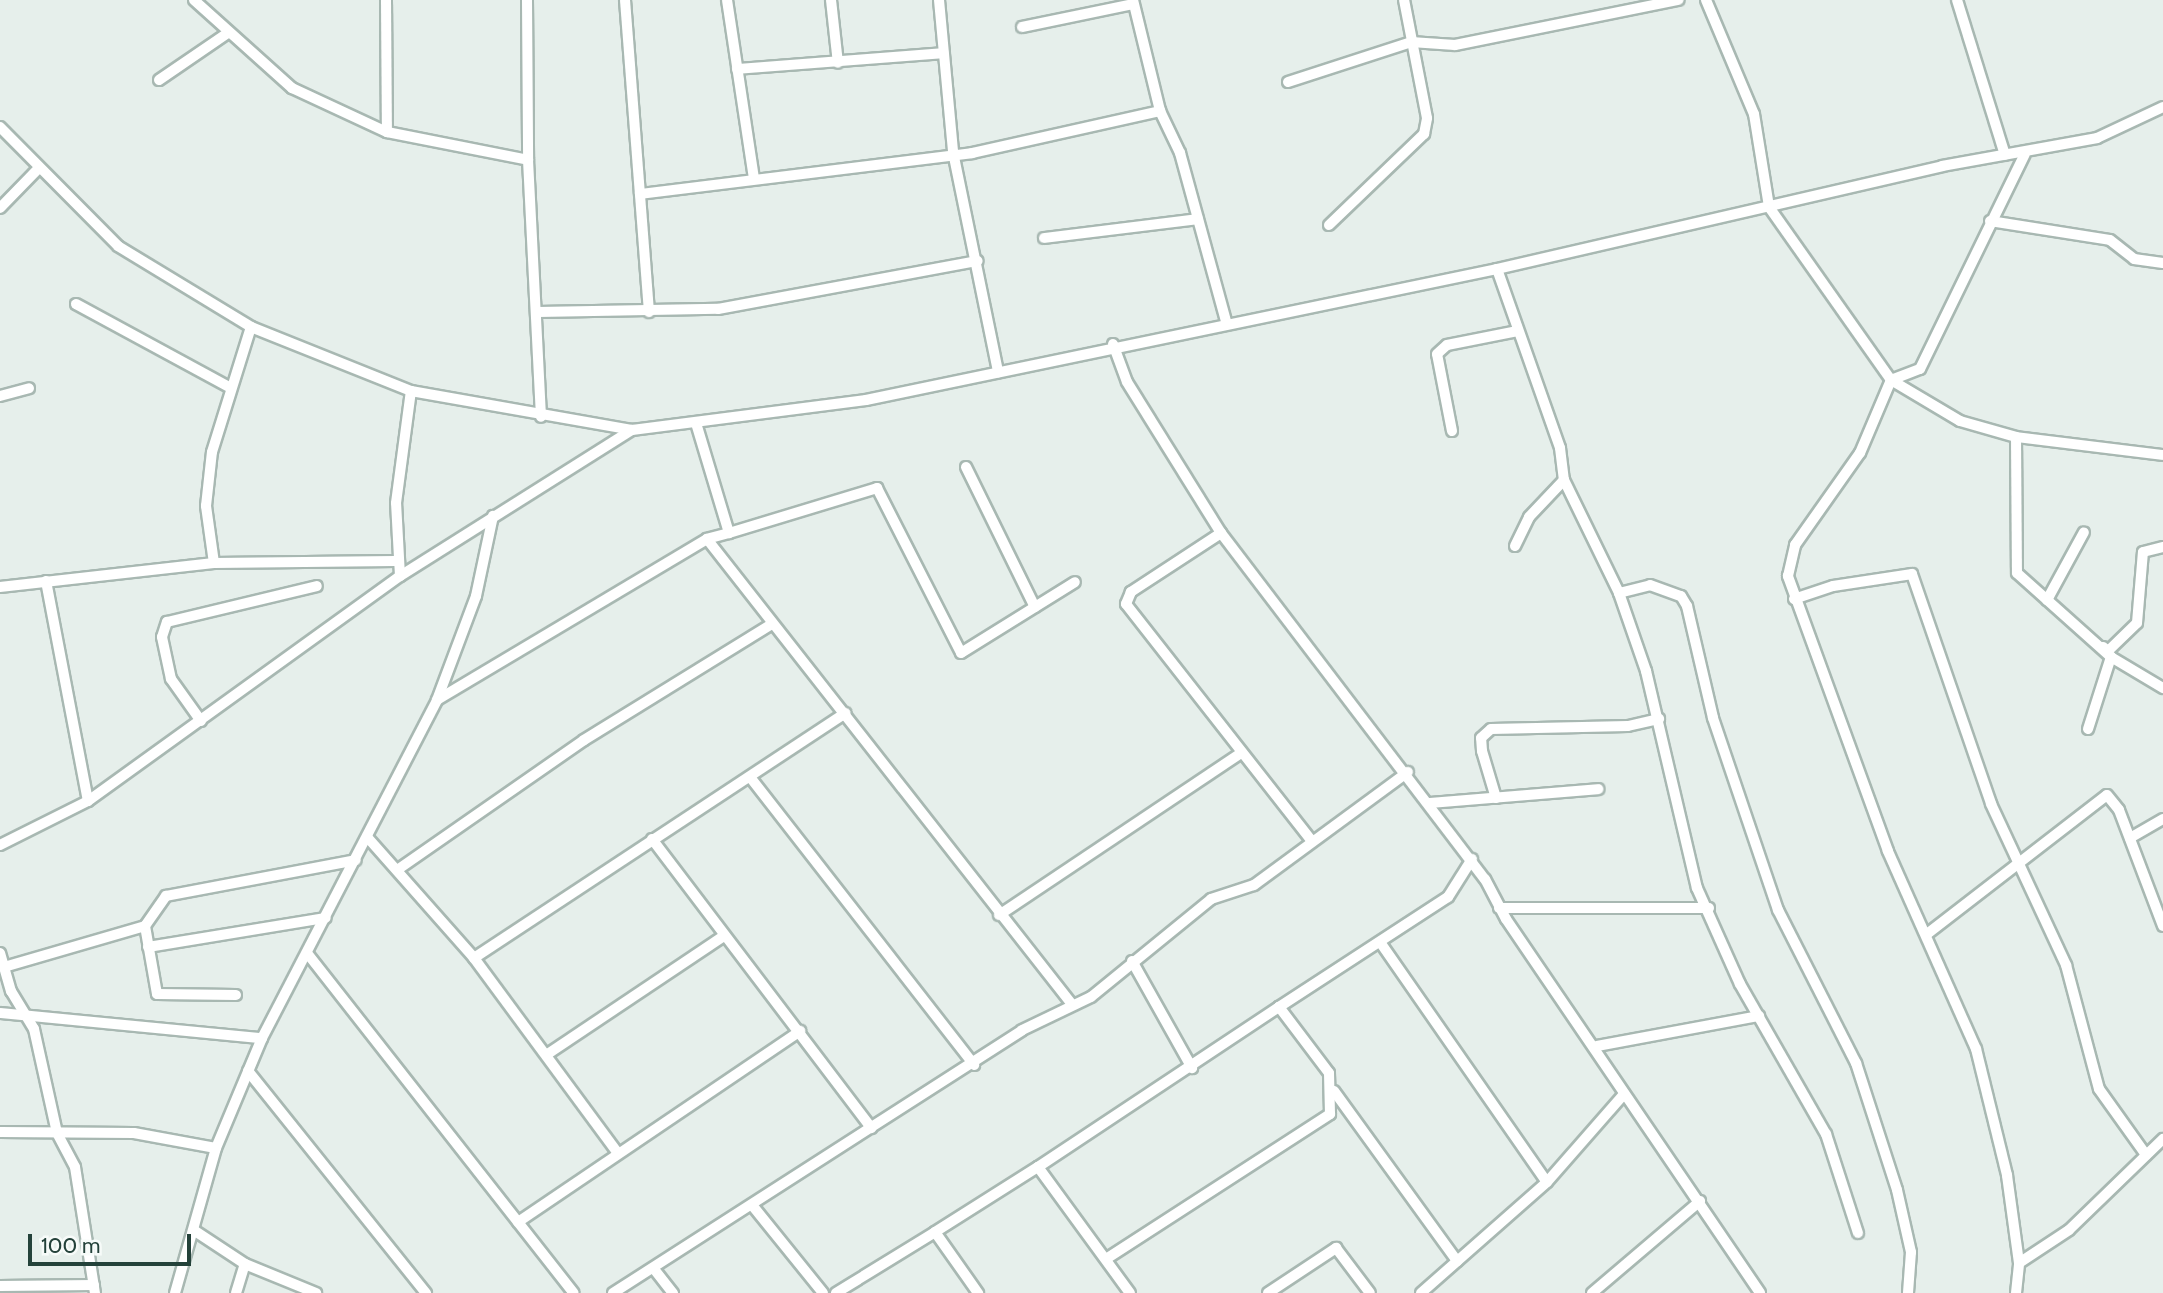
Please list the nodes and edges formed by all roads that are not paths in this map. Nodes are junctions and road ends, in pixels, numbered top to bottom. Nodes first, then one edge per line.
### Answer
1 (194, 0) edge
2 (386, 0) edge
3 (527, 0) edge
4 (625, 0) edge
5 (727, 0) edge
6 (831, 0) edge
7 (939, 0) edge
8 (1404, 0) edge
9 (1679, 0) edge
10 (1706, 0) edge
11 (1957, 0) edge
12 (1133, 2) edge
13 (1022, 27) dead end
14 (228, 33) junction
15 (1411, 42) junction
16 (943, 53) junction
17 (838, 63) junction
18 (737, 69) junction
19 (159, 80) dead end
20 (1288, 82) dead end
21 (2163, 107) edge
22 (1160, 111) junction
23 (0, 127) edge
24 (387, 132) junction
25 (953, 152) junction
26 (2025, 154) junction
27 (2005, 155) junction
28 (528, 160) junction
29 (37, 170) junction
30 (754, 179) junction
31 (640, 194) junction
32 (0, 208) edge
33 (1769, 208) junction
34 (1198, 219) junction
35 (1990, 221) junction
36 (1328, 225) dead end
37 (1044, 238) dead end
38 (978, 261) junction
39 (2163, 263) edge
40 (1497, 269) junction
41 (76, 304) dead end
42 (538, 312) junction
43 (649, 313) junction
44 (1226, 321) junction
45 (251, 327) junction
46 (1518, 331) junction
47 (1113, 344) junction
48 (998, 372) junction
49 (1891, 380) junction
50 (29, 388) dead end
51 (232, 388) junction
52 (411, 391) junction
53 (0, 396) edge
54 (541, 417) junction
55 (696, 423) junction
56 (632, 430) junction
57 (1452, 431) dead end
58 (2016, 437) junction
59 (2163, 455) edge
60 (966, 467) dead end
61 (1564, 480) junction
62 (493, 516) junction
63 (2084, 532) dead end
64 (729, 533) junction
65 (1221, 533) junction
66 (707, 539) junction
67 (1515, 546) dead end
68 (2163, 547) edge
69 (395, 561) junction
70 (214, 563) junction
71 (400, 576) junction
72 (46, 581) junction
73 (1075, 582) dead end
74 (317, 586) dead end
75 (0, 587) edge
76 (1619, 593) junction
77 (1794, 599) junction
78 (2047, 600) junction
79 (1035, 607) junction
80 (772, 624) junction
81 (2110, 654) junction
82 (2163, 688) edge
83 (437, 700) junction
84 (845, 713) junction
85 (1659, 719) junction
86 (201, 721) junction
87 (2088, 729) dead end
88 (1241, 753) junction
89 (1408, 772) junction
90 (750, 777) junction
91 (1598, 789) dead end
92 (1496, 798) junction
93 (88, 802) junction
94 (1429, 803) junction
95 (2163, 819) edge
96 (368, 838) junction
97 (2130, 838) junction
98 (652, 839) junction
99 (1311, 840) junction
100 (0, 845) edge
101 (1472, 859) junction
102 (356, 860) junction
103 (2018, 864) junction
104 (400, 869) junction
105 (1499, 908) junction
106 (1709, 908) junction
107 (999, 915) junction
108 (326, 918) junction
109 (145, 926) junction
110 (2163, 926) edge
111 (1927, 934) junction
112 (722, 937) junction
113 (1380, 942) junction
114 (148, 947) junction
115 (0, 953) edge
116 (307, 953) junction
117 (474, 958) junction
118 (1132, 961) junction
119 (4, 967) junction
120 (236, 995) dead end
121 (1071, 1003) junction
122 (1279, 1007) junction
123 (0, 1013) edge
124 (25, 1015) junction
125 (1759, 1016) junction
126 (800, 1031) junction
127 (262, 1038) junction
128 (1597, 1046) junction
129 (549, 1053) junction
130 (974, 1065) junction
131 (1192, 1068) junction
132 (248, 1071) junction
133 (1334, 1091) junction
134 (1623, 1094) junction
135 (871, 1128) junction
136 (0, 1132) edge
137 (57, 1133) junction
138 (216, 1148) junction
139 (2157, 1149) edge
140 (617, 1152) junction
141 (1038, 1167) junction
142 (1548, 1182) junction
143 (1700, 1201) junction
144 (752, 1205) junction
145 (518, 1222) junction
146 (195, 1231) junction
147 (935, 1232) junction
148 (1858, 1233) dead end
149 (1106, 1258) junction
150 (1457, 1261) junction
151 (2019, 1263) junction
152 (245, 1264) junction
153 (654, 1269) junction
154 (0, 1286) edge
155 (95, 1289) edge
156 (295, 1289) edge
157 (175, 1293) edge
158 (236, 1293) edge
159 (316, 1293) edge
160 (426, 1293) edge
161 (574, 1293) edge
162 (613, 1293) edge
163 (673, 1293) edge
164 (823, 1293) edge
165 (836, 1293) edge
166 (978, 1293) edge
167 (1130, 1293) edge
168 (1268, 1293) edge
169 (1370, 1293) edge
170 (1421, 1293) edge
171 (1592, 1293) edge
172 (1760, 1293) edge
173 (1908, 1293) edge
174 (2016, 1293) edge

1 - 14 street
2 - 24 street
3 - 28 street
4 - 31 street
5 - 18 street
6 - 17 street
7 - 16 street
8 - 15 street
9 - 15 street
10 - 33 street
11 - 27 street
12 - 13 street
12 - 22 street
14 - 19 street
14 - 24 street
15 - 20 street
15 - 36 street
16 - 17 street
16 - 25 street
17 - 18 street
18 - 30 street
21 - 26 street
22 - 25 street
22 - 34 street
23 - 29 street
24 - 28 street
25 - 30 street
25 - 38 street
26 - 27 street
26 - 35 street
27 - 33 street
28 - 42 street
29 - 32 street
29 - 45 street
30 - 31 street
31 - 43 street
33 - 40 street
33 - 49 street
34 - 37 street
34 - 44 street
35 - 39 street
35 - 49 street
38 - 43 street
38 - 48 street
40 - 44 street
40 - 46 street
41 - 51 street
42 - 43 street
42 - 54 street
44 - 47 street
45 - 51 street
45 - 52 street
46 - 57 street
46 - 61 street
47 - 48 street
47 - 65 street
48 - 55 street
49 - 58 street
49 - 77 street
50 - 53 street
51 - 70 street
52 - 54 street
52 - 69 street
54 - 56 street
55 - 56 street
55 - 64 street
56 - 62 street
58 - 59 street
58 - 78 street
60 - 79 street
61 - 67 street
61 - 76 street
62 - 71 street
62 - 83 street
63 - 78 street
64 - 66 street
64 - 79 street
65 - 88 street
65 - 89 street
66 - 80 street
66 - 83 street
68 - 81 street
69 - 70 street
69 - 71 street
70 - 72 street
71 - 86 street
72 - 75 street
72 - 93 street
73 - 79 street
74 - 86 street
76 - 85 street
76 - 173 street
77 - 103 street
77 - 111 street
78 - 81 street
80 - 84 street
80 - 104 street
81 - 82 street
81 - 87 street
83 - 96 street
84 - 90 street
84 - 107 street
85 - 92 street
85 - 106 street
86 - 93 street
88 - 99 street
88 - 107 street
89 - 94 street
89 - 99 street
90 - 98 street
90 - 130 street
91 - 92 street
92 - 94 street
93 - 100 street
94 - 101 street
95 - 97 street
96 - 102 street
96 - 104 street
97 - 103 street
97 - 110 street
98 - 112 street
98 - 117 street
99 - 118 street
101 - 105 street
101 - 113 street
102 - 108 street
102 - 109 street
103 - 111 street
103 - 139 street
104 - 117 street
105 - 106 street
105 - 128 street
106 - 125 street
107 - 121 street
108 - 114 street
108 - 116 street
109 - 114 street
109 - 119 street
111 - 151 street
112 - 126 street
112 - 129 street
113 - 122 street
113 - 142 street
114 - 120 street
115 - 119 street
116 - 127 street
116 - 145 street
117 - 129 street
118 - 121 street
118 - 131 street
119 - 124 street
121 - 130 street
122 - 131 street
122 - 133 street
123 - 124 street
124 - 127 street
124 - 137 street
125 - 128 street
125 - 148 street
126 - 135 street
126 - 140 street
127 - 132 street
128 - 134 street
129 - 140 street
130 - 135 street
131 - 141 street
132 - 138 street
132 - 160 street
133 - 149 street
133 - 150 street
134 - 142 street
134 - 143 street
135 - 144 street
136 - 137 street
137 - 138 street
137 - 155 street
138 - 146 street
139 - 151 street
140 - 145 street
141 - 147 street
141 - 149 street
142 - 150 street
143 - 171 street
143 - 172 street
144 - 153 street
144 - 164 street
145 - 161 street
146 - 152 street
146 - 157 street
147 - 165 street
147 - 166 street
149 - 167 street
150 - 170 street
151 - 174 street
152 - 156 street
152 - 158 street
153 - 162 street
153 - 163 street
154 - 155 street
156 - 159 street
168 - 169 street

